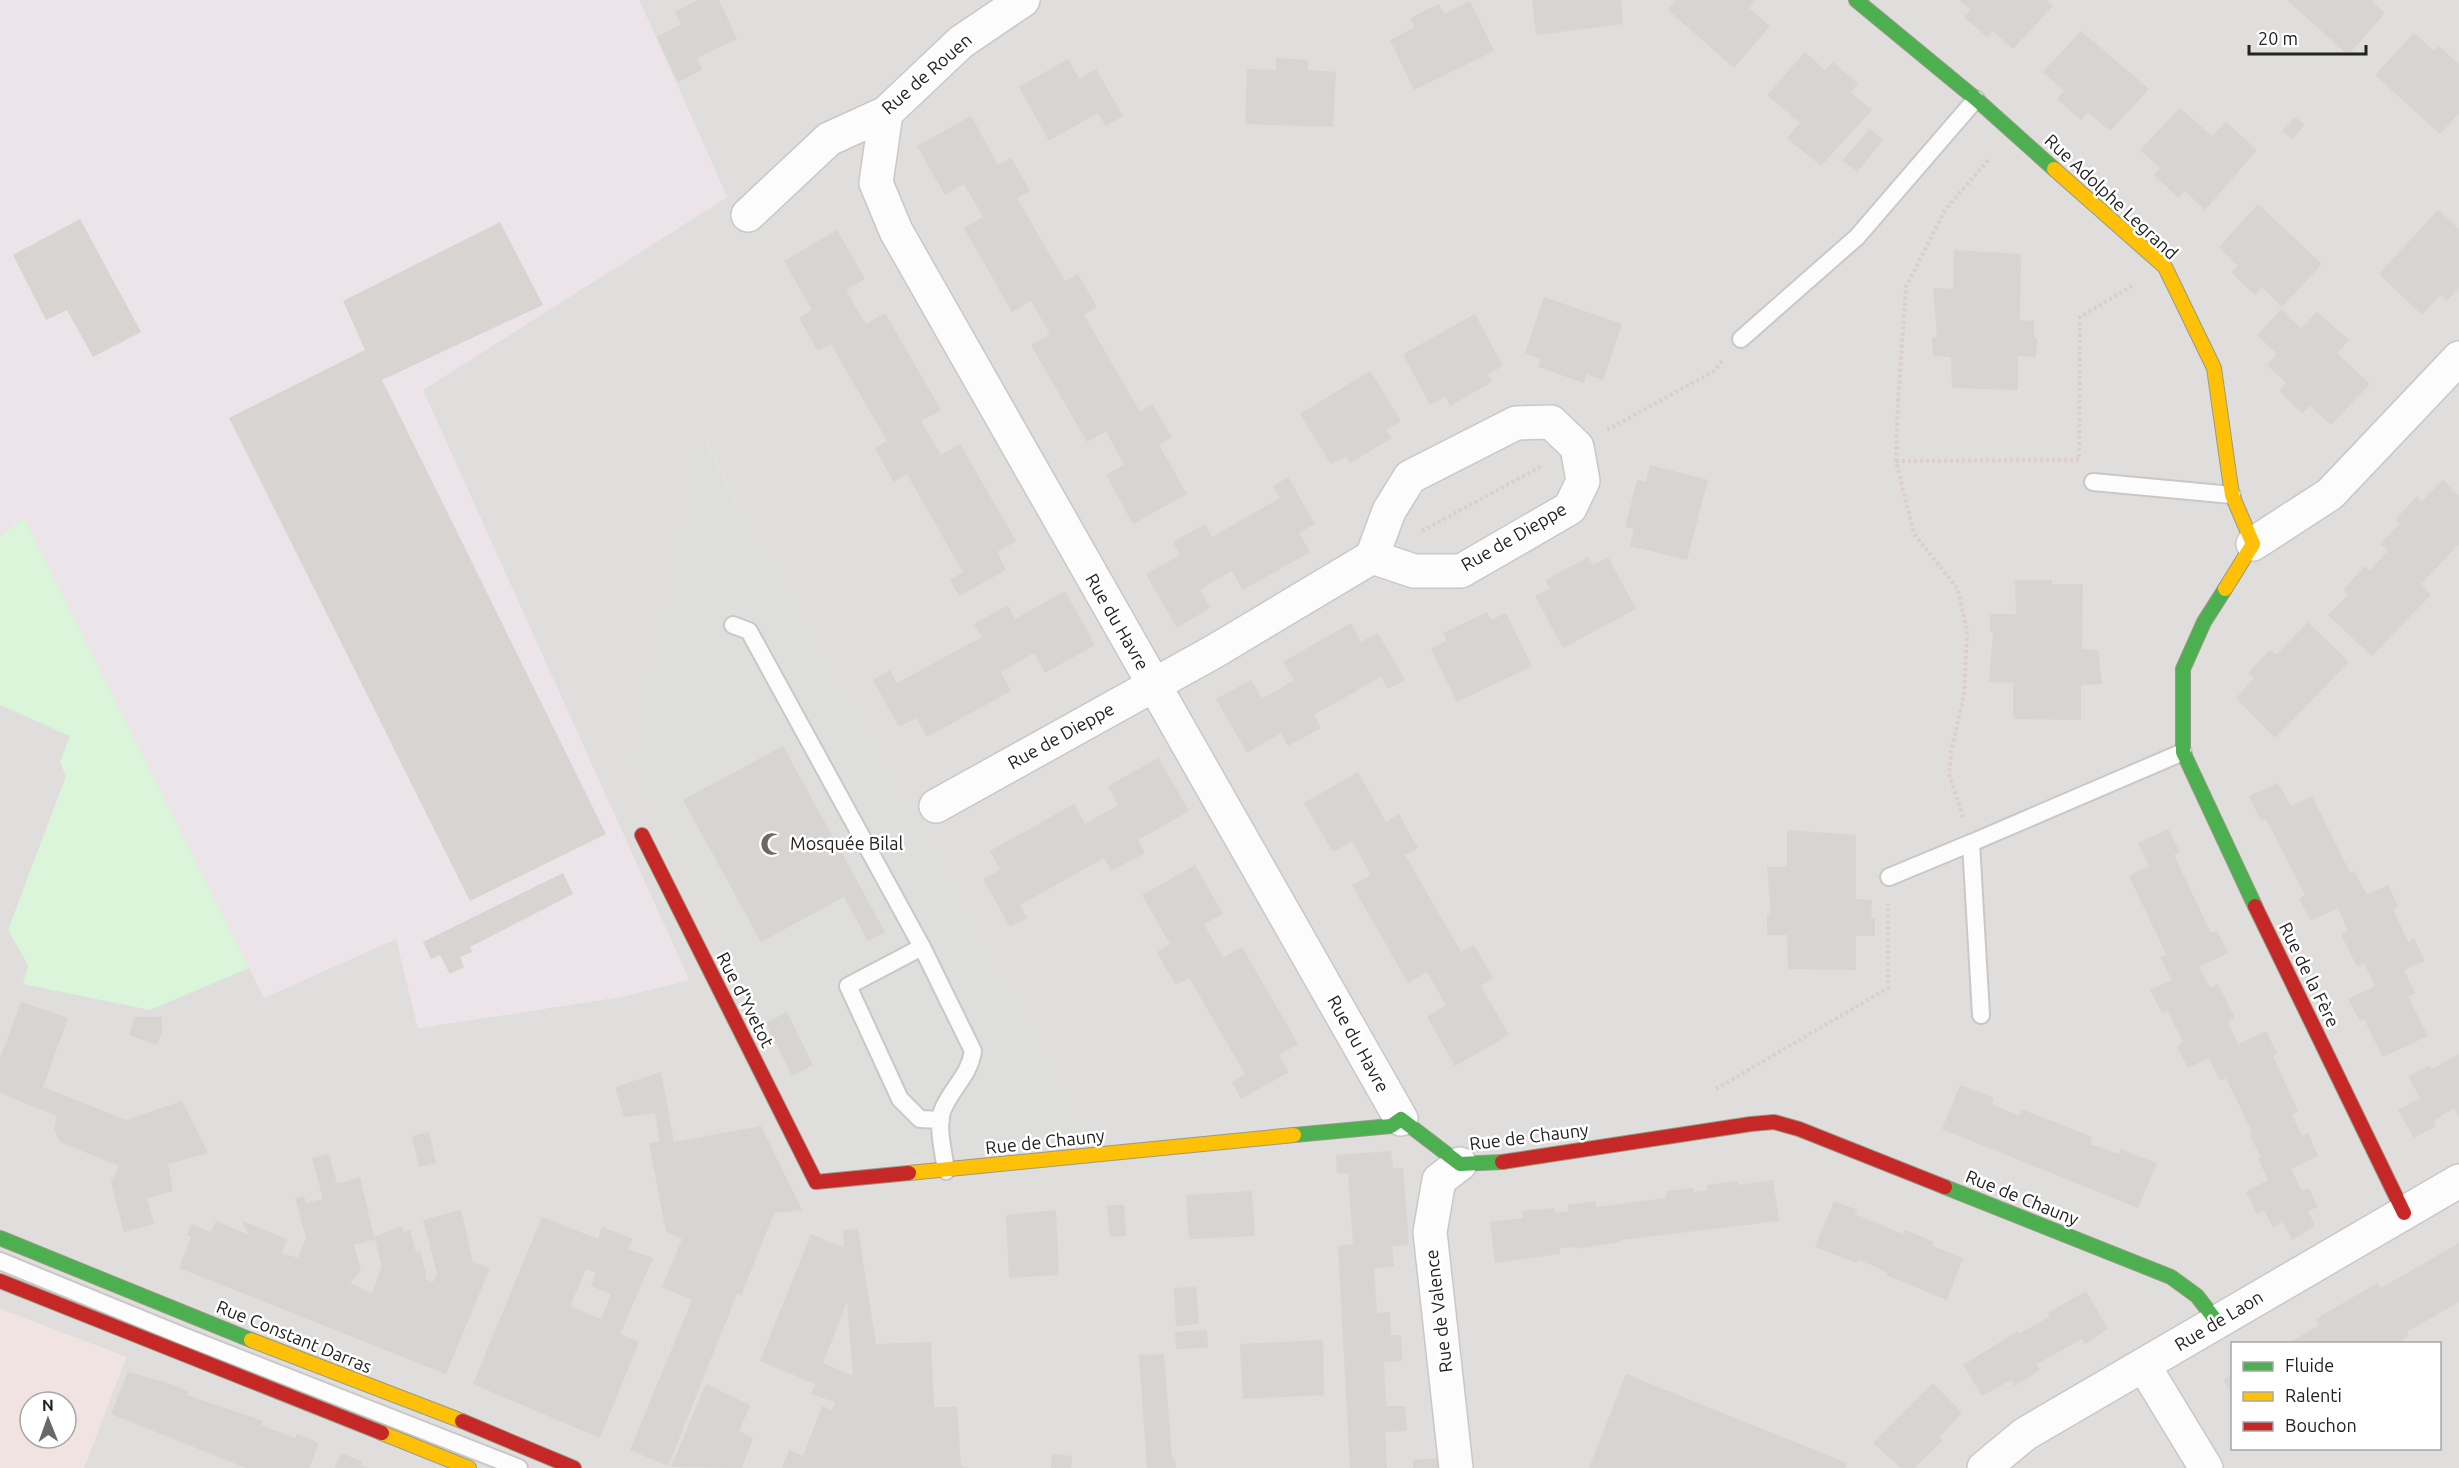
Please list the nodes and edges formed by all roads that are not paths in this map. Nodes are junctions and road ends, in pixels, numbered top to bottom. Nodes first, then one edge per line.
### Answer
1 (1023, 0) edge
2 (1856, 0) edge
3 (1976, 99) junction
4 (886, 112) junction
5 (748, 215) dead end
6 (1741, 339) dead end
7 (2459, 358) edge
8 (2093, 482) dead end
9 (2232, 495) junction
10 (2253, 544) junction
11 (1372, 557) junction
12 (733, 625) dead end
13 (1153, 684) junction
14 (2183, 753) junction
15 (936, 806) dead end
16 (642, 835) dead end
17 (1971, 843) junction
18 (1888, 877) road end
19 (922, 947) junction
20 (1982, 1015) dead end
21 (1401, 1119) junction
22 (941, 1120) junction
23 (1460, 1164) junction
24 (946, 1171) junction
25 (2459, 1181) edge
26 (816, 1182) joint
27 (2404, 1213) junction
28 (0, 1238) edge
29 (0, 1261) edge
30 (0, 1281) edge
31 (2217, 1322) junction
32 (2144, 1366) junction
33 (469, 1468) edge
34 (519, 1468) edge
35 (574, 1468) edge
36 (1456, 1468) edge
37 (1984, 1468) edge
38 (2206, 1468) edge

1 - 4 street, Rue de Rouen
2 - 3 street, Rue Adolphe Legrand
3 - 6 lane
3 - 9 street, Rue Adolphe Legrand
4 - 5 street, Rue de Rouen
4 - 13 street, Rue du Havre
7 - 10 street
8 - 9 lane
9 - 10 street, Rue Adolphe Legrand
10 - 14 street
11 - 11 street, Rue de Dieppe
11 - 13 street, Rue de Dieppe
12 - 19 lane
13 - 15 street, Rue de Dieppe
13 - 21 street, Rue du Havre
14 - 17 lane
14 - 27 street, Rue de la Fère
16 - 26 street, Rue d'Yvetot
17 - 18 lane
17 - 20 lane
19 - 22 lane
19 - 22 lane
21 - 23 street, Rue de Chauny
21 - 24 street, Rue de Chauny
22 - 24 lane
23 - 31 street, Rue de Chauny
23 - 36 street, Rue de Valence
24 - 26 street, Rue de Chauny
25 - 27 street, Rue de Laon
27 - 31 street, Rue de Laon
28 - 35 street, Rue Constant Darras
29 - 34 lane
30 - 33 street
31 - 32 street, Rue de Laon
32 - 37 street, Rue de Laon
32 - 38 street

